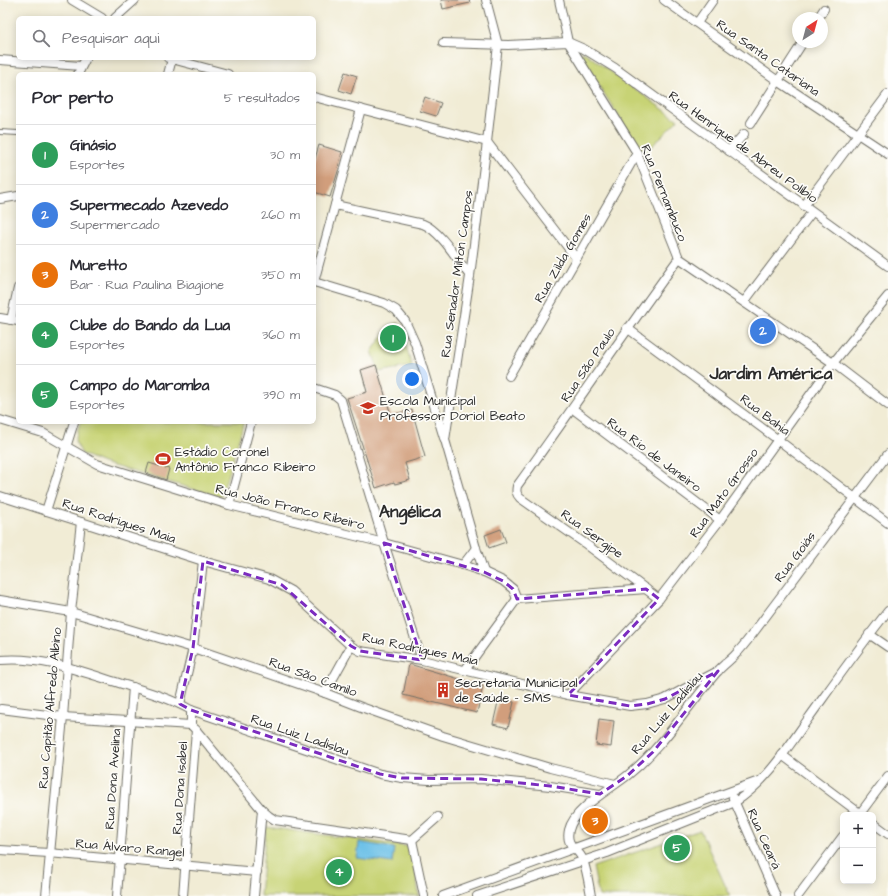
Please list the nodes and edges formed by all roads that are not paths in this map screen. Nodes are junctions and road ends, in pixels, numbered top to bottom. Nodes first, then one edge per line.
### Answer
1 (72, 0) edge
2 (135, 0) edge
3 (486, 0) edge
4 (559, 0) edge
5 (664, 0) edge
6 (713, 0) edge
7 (824, 9) dead end
8 (822, 12) edge
9 (99, 16) edge
10 (117, 16) edge
11 (697, 23) junction
12 (568, 42) junction
13 (443, 43) dead end
14 (498, 45) junction
15 (799, 48) edge
16 (0, 60) edge
17 (85, 60) edge
18 (170, 60) edge
19 (177, 60) edge
20 (81, 66) junction
21 (79, 72) edge
22 (168, 72) edge
23 (221, 72) edge
24 (778, 81) junction
25 (888, 94) edge
26 (316, 98) edge
27 (361, 109) junction
28 (751, 123) dead end
29 (0, 132) edge
30 (16, 132) edge
31 (744, 134) dead end
32 (858, 135) junction
33 (487, 142) junction
34 (729, 152) junction
35 (637, 153) junction
36 (888, 154) edge
37 (16, 196) edge
38 (0, 199) edge
39 (335, 205) junction
40 (804, 206) junction
41 (812, 212) junction
42 (576, 258) junction
43 (679, 258) junction
44 (888, 266) edge
45 (316, 275) edge
46 (470, 276) junction
47 (316, 283) edge
48 (888, 296) edge
49 (744, 302) junction
50 (16, 304) edge
51 (0, 318) edge
52 (14, 320) edge
53 (627, 328) junction
54 (833, 363) junction
55 (510, 376) dead end
56 (316, 389) edge
57 (888, 405) edge
58 (573, 409) junction
59 (0, 420) edge
60 (73, 424) edge
61 (250, 424) edge
62 (778, 439) junction
63 (445, 440) junction
64 (67, 446) junction
65 (888, 454) edge
66 (517, 486) joint
67 (0, 496) edge
68 (855, 497) junction
69 (230, 505) junction
70 (46, 511) junction
71 (720, 520) junction
72 (81, 522) junction
73 (888, 523) edge
74 (384, 543) junction
75 (476, 548) junction
76 (203, 560) junction
77 (463, 565) junction
78 (484, 572) junction
79 (646, 589) junction
80 (517, 599) junction
81 (660, 599) junction
82 (0, 600) edge
83 (888, 611) edge
84 (71, 612) junction
85 (869, 634) junction
86 (351, 646) junction
87 (888, 647) edge
88 (193, 648) junction
89 (0, 660) edge
90 (422, 660) junction
91 (66, 666) junction
92 (465, 670) junction
93 (718, 671) junction
94 (133, 687) junction
95 (325, 693) junction
96 (568, 695) junction
97 (180, 704) junction
98 (1, 709) dead end
99 (191, 710) junction
100 (63, 717) junction
101 (130, 721) junction
102 (194, 728) junction
103 (782, 755) junction
104 (888, 776) edge
105 (760, 781) junction
106 (615, 784) junction
107 (730, 791) junction
108 (600, 794) junction
109 (735, 802) junction
110 (262, 810) junction
111 (857, 812) edge
112 (861, 812) edge
113 (438, 817) dead end
114 (876, 825) edge
115 (888, 834) edge
116 (412, 840) junction
117 (840, 840) edge
118 (576, 848) junction
119 (0, 850) edge
120 (50, 853) junction
121 (119, 860) junction
122 (583, 860) junction
123 (186, 865) junction
124 (257, 872) junction
125 (46, 896) edge
126 (117, 896) edge
127 (183, 896) edge
128 (254, 896) edge
129 (424, 896) edge
130 (443, 896) edge
131 (477, 896) edge
132 (592, 896) edge
133 (776, 896) edge
134 (798, 896) edge

1 - 9 street
2 - 10 street
3 - 14 street, Rua Senador Milton Campos
4 - 12 street, Rua Pernambuco
5 - 11 street, Rua Santa Catariana
6 - 11 street
7 - 8 street
11 - 24 street, Rua Santa Catariana
12 - 14 street
12 - 34 street, Rua Henrique de Abreu Políbio
12 - 35 street, Rua Pernambuco
13 - 14 street
14 - 33 street, Rua Senador Milton Campos
15 - 24 street
16 - 20 street
17 - 20 street
18 - 22 street
19 - 23 street
20 - 21 street
24 - 28 street
24 - 32 street, Rua Santa Catariana
25 - 32 street
26 - 27 street
27 - 33 street
27 - 39 street
29 - 30 lane
31 - 34 street
32 - 36 street, Rua Santa Catariana
32 - 40 street
33 - 42 street
33 - 46 street, Rua Senador Milton Campos
34 - 40 street, Rua Henrique de Abreu Políbio
35 - 42 street, Rua Zilda Gomes
35 - 43 street, Rua Pernambuco
37 - 38 street
39 - 45 street
39 - 46 street
40 - 41 street, Rua Henrique de Abreu Políbio
41 - 44 street, Rua Henrique de Abreu Políbio
41 - 49 street
42 - 55 street, Rua Zilda Gomes
43 - 49 street, Rua Pernambuco
43 - 53 street, Rua São Paulo
46 - 63 street, Rua Senador Milton Campos
47 - 63 street
48 - 54 street, Rua Mato Grosso
49 - 54 street, Rua Pernambuco
50 - 52 street
51 - 52 street
53 - 58 street, Rua São Paulo
53 - 62 street, Rua Bahia
54 - 57 street, Rua Pernambuco
54 - 62 street, Rua Mato Grosso
56 - 74 street
58 - 66 street, Rua São Paulo
58 - 71 street, Rua Rio de Janeiro
59 - 64 street, Rua João Franco Ribeiro
60 - 64 street
61 - 69 street
62 - 68 street, Rua Bahia
62 - 71 street, Rua Mato Grosso
63 - 75 street, Rua Senador Milton Campos
64 - 69 street, Rua João Franco Ribeiro
64 - 70 street
65 - 68 street, Rua Goiás
66 - 79 street, Rua Sergipe
67 - 70 street, Rua Rodrigues Maia
68 - 73 street, Rua Bahia
68 - 93 street, Rua Goiás
69 - 74 street, Rua João Franco Ribeiro
70 - 72 street, Rua Rodrigues Maia
71 - 81 street, Rua Mato Grosso
72 - 76 street, Rua Rodrigues Maia
72 - 84 street, Rua Capitão Alfredo Albino
74 - 77 street, Rua João Franco Ribeiro
74 - 90 street
75 - 77 street
75 - 78 street, Rua Senador Milton Campos
76 - 86 street, Rua Rodrigues Maia
76 - 88 street
77 - 78 street, Rua João Franco Ribeiro
78 - 80 street, Rua João Franco Ribeiro
79 - 80 street
79 - 81 street, Rua Sergipe
80 - 92 street
81 - 96 street, Rua Mato Grosso
82 - 84 street, Rua São Camilo
83 - 85 street
84 - 88 street, Rua São Camilo
84 - 91 street, Rua Capitão Alfredo Albino
85 - 87 street
85 - 103 street
86 - 90 street, Rua Rodrigues Maia
86 - 95 street
88 - 95 street, Rua São Camilo
88 - 97 street
89 - 91 street, Rua Luiz Ladislau
90 - 92 street, Rua Rodrigues Maia
91 - 94 street, Rua Luiz Ladislau
91 - 100 street, Rua Capitão Alfredo Albino
92 - 96 street, Rua Rodrigues Maia
93 - 96 street, Rua Rodrigues Maia
93 - 106 street, Rua Luiz Ladislau
94 - 97 street, Rua Luiz Ladislau
94 - 101 street, Rua Dona Avelina
95 - 106 street, Rua São Camilo
97 - 99 street, Rua Luiz Ladislau
98 - 100 street
99 - 102 street, Rua Dona Isabel
99 - 108 street, Rua Luiz Ladislau
100 - 101 street
100 - 120 street, Rua Capitão Alfredo Albino
101 - 102 street
101 - 121 street, Rua Dona Avelina
102 - 110 street
102 - 123 street, Rua Dona Isabel
103 - 105 street
103 - 111 street
104 - 112 street
105 - 107 street
105 - 109 street
106 - 108 street, Rua Luiz Ladislau
107 - 109 street, Rua Ceará
107 - 118 street
108 - 118 street, Rua Luiz Ladislau
109 - 122 street
109 - 133 street, Rua Ceará
110 - 116 street
110 - 124 street
113 - 116 street
114 - 115 street
116 - 129 street
117 - 134 street
118 - 122 street
118 - 130 street
119 - 120 street, Rua Álvaro Rangel
120 - 121 street, Rua Álvaro Rangel
120 - 125 street, Rua Capitão Alfredo Albino
121 - 123 street, Rua Álvaro Rangel
121 - 126 street, Rua Dona Avelina
122 - 131 street
122 - 132 street
123 - 124 street, Rua Álvaro Rangel
123 - 127 street, Rua Dona Isabel
124 - 128 street

